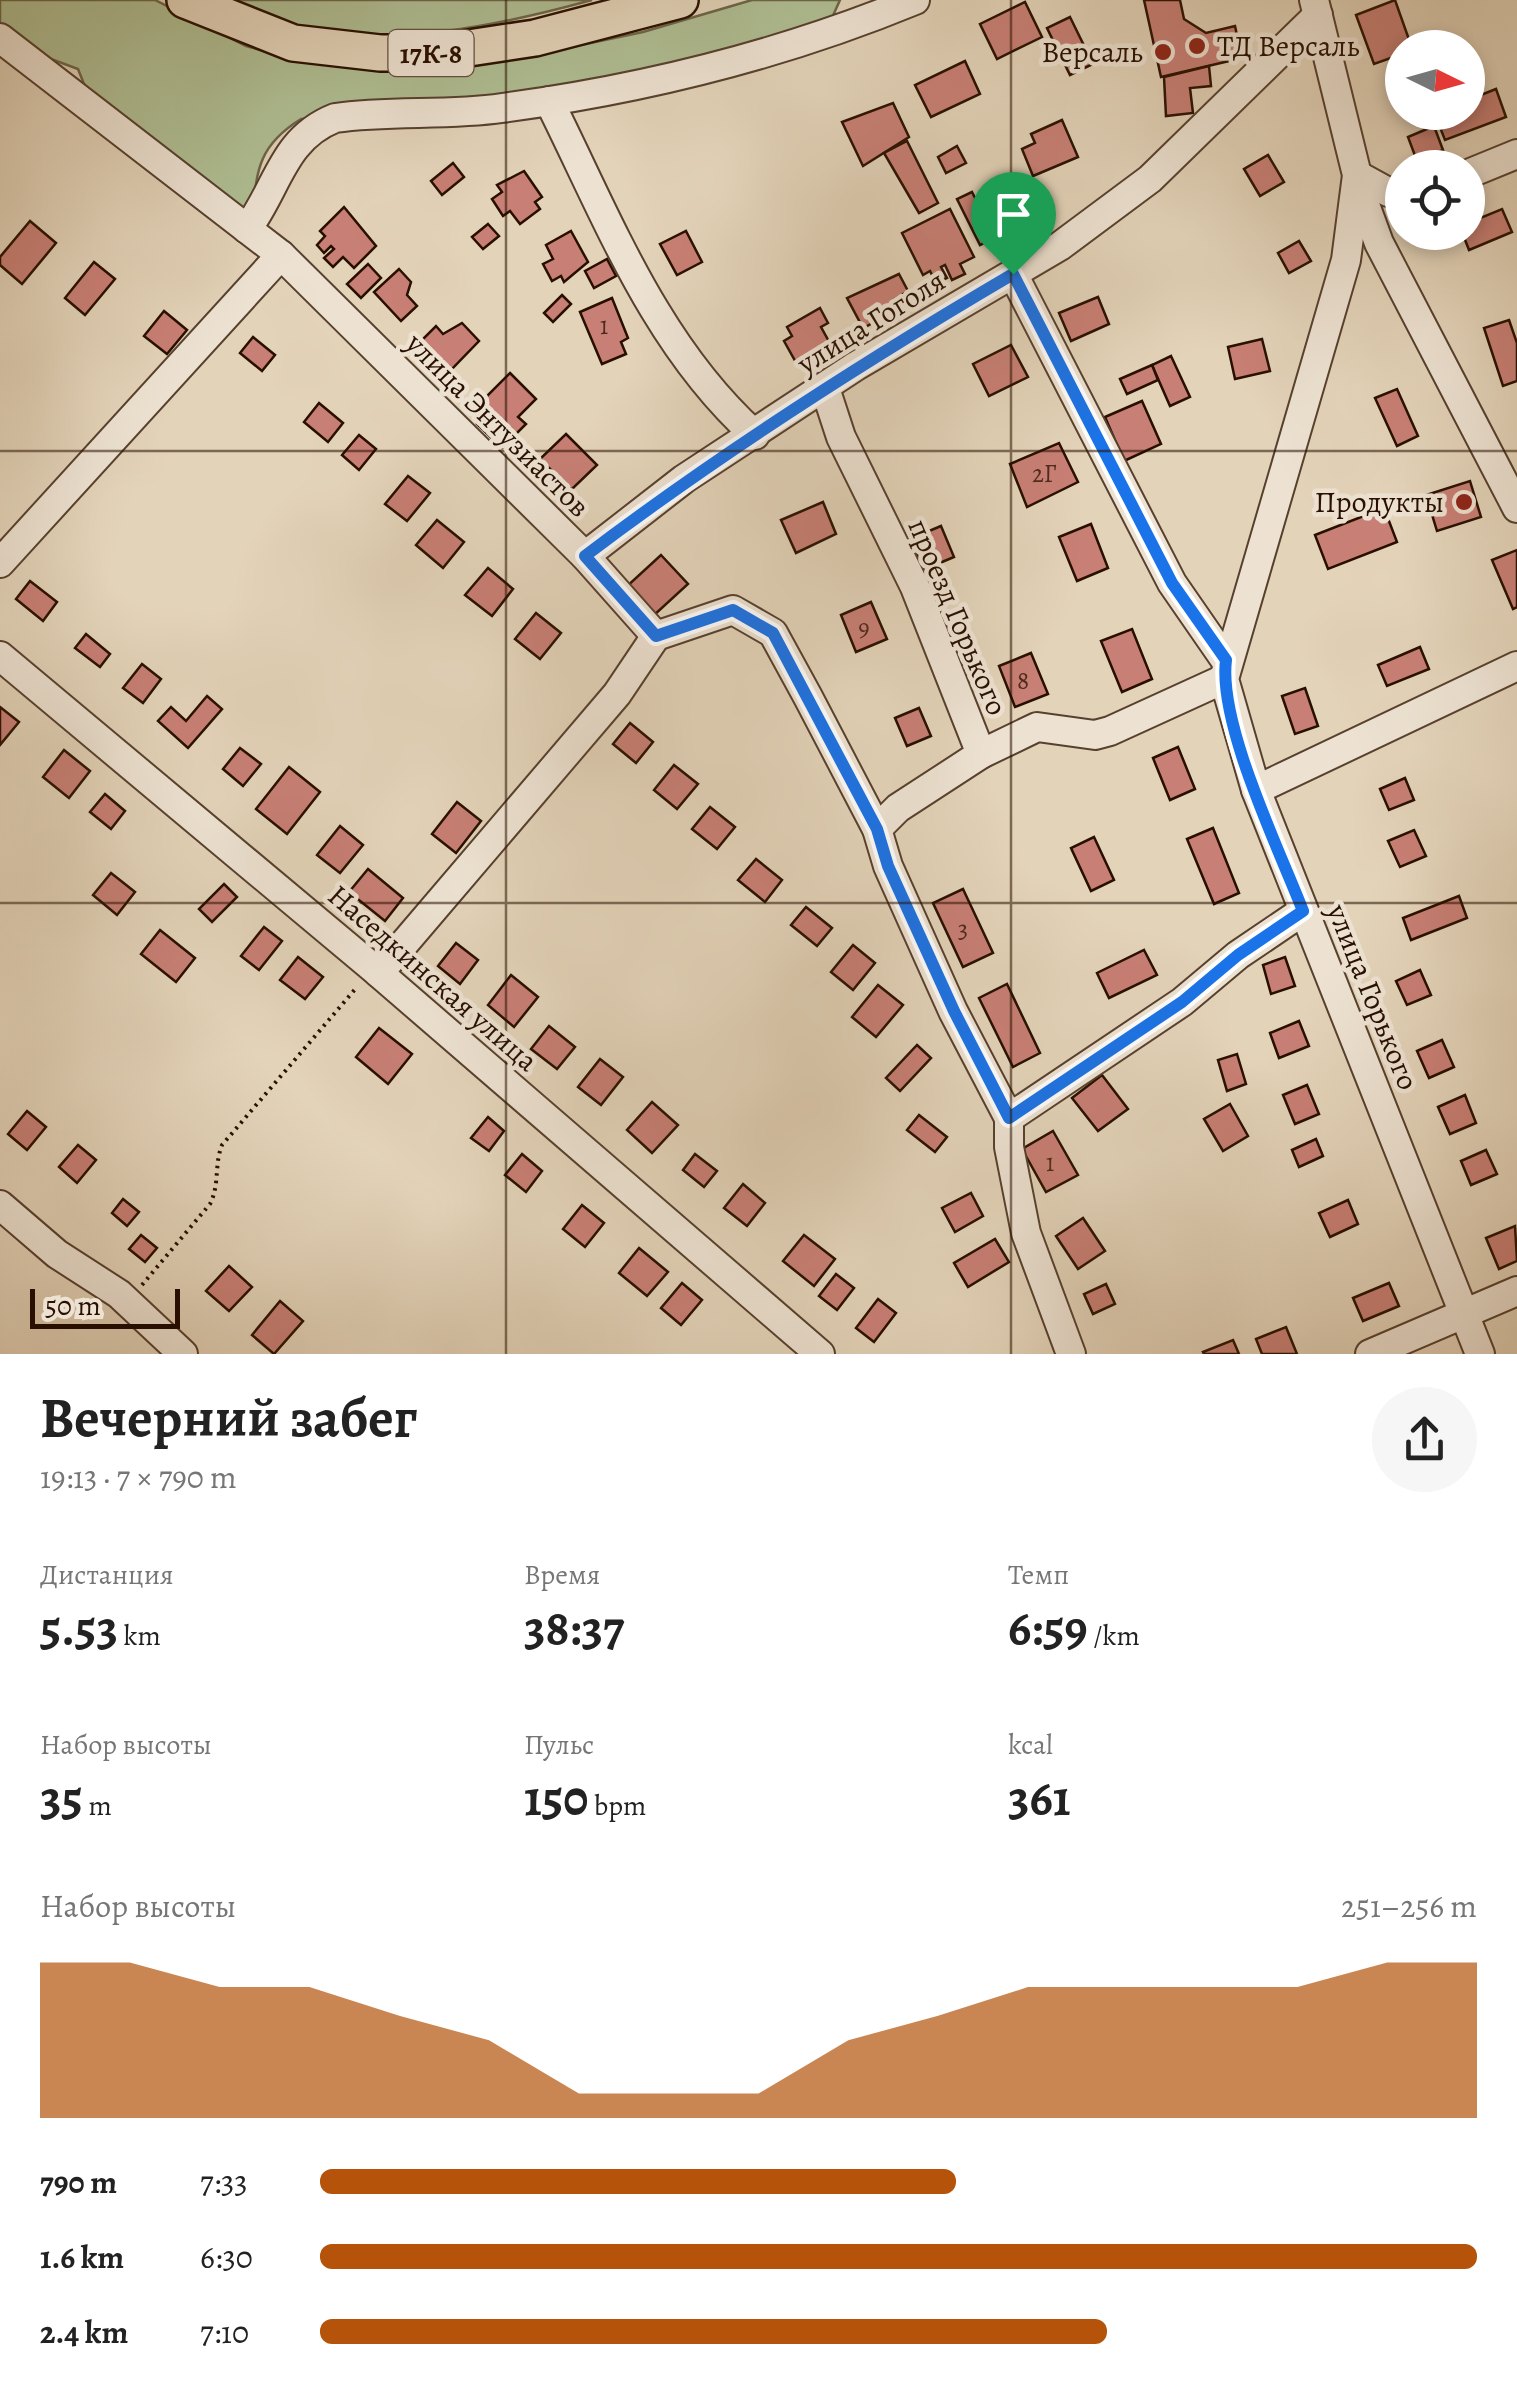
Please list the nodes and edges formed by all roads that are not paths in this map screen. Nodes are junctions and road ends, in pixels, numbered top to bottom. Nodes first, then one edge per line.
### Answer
1 (184, 0) edge
2 (680, 0) edge
3 (916, 0) edge
4 (1316, 7) edge
5 (0, 38) edge
6 (549, 101) junction
7 (1517, 154) edge
8 (1485, 167) edge
9 (1357, 175) junction
10 (1385, 190) edge
11 (247, 229) junction
12 (281, 254) junction
13 (1013, 274) junction
14 (825, 388) junction
15 (754, 435) junction
16 (1517, 508) edge
17 (585, 556) junction
18 (0, 563) edge
19 (656, 636) junction
20 (0, 656) edge
21 (1517, 666) edge
22 (1225, 670) junction
23 (981, 754) junction
24 (1256, 790) junction
25 (877, 829) junction
26 (1303, 911) junction
27 (376, 971) junction
28 (1009, 1118) junction
29 (0, 1205) edge
30 (1517, 1291) edge
31 (1465, 1313) junction
32 (183, 1354) edge
33 (820, 1354) edge
34 (1072, 1354) edge
35 (1370, 1354) edge
36 (1480, 1354) edge

1 - 2 main road, 17К-8
3 - 6 street
4 - 9 street
4 - 13 street, улица Гоголя
5 - 11 street, улица Энтузиастов
6 - 11 street
6 - 15 street
7 - 8 street
9 - 10 street
9 - 16 street
9 - 22 street
11 - 12 street, улица Энтузиастов
12 - 17 street, улица Энтузиастов
12 - 18 street
13 - 14 street, улица Гоголя
13 - 22 street, улица Горького
14 - 15 street, улица Гоголя
14 - 23 street, проезд Горького
15 - 17 street, улица Гоголя
17 - 19 street, улица Энтузиастов
19 - 25 street
19 - 27 street
20 - 27 street, Наседкинская улица
21 - 24 street
22 - 23 street
22 - 24 street, улица Горького
23 - 25 street, проезд Горького
24 - 26 street, улица Горького
25 - 28 street
26 - 28 street
26 - 31 street, улица Горького
27 - 33 street, Наседкинская улица
28 - 34 street
29 - 32 street
30 - 31 street
31 - 35 street
31 - 36 street, улица Горького

